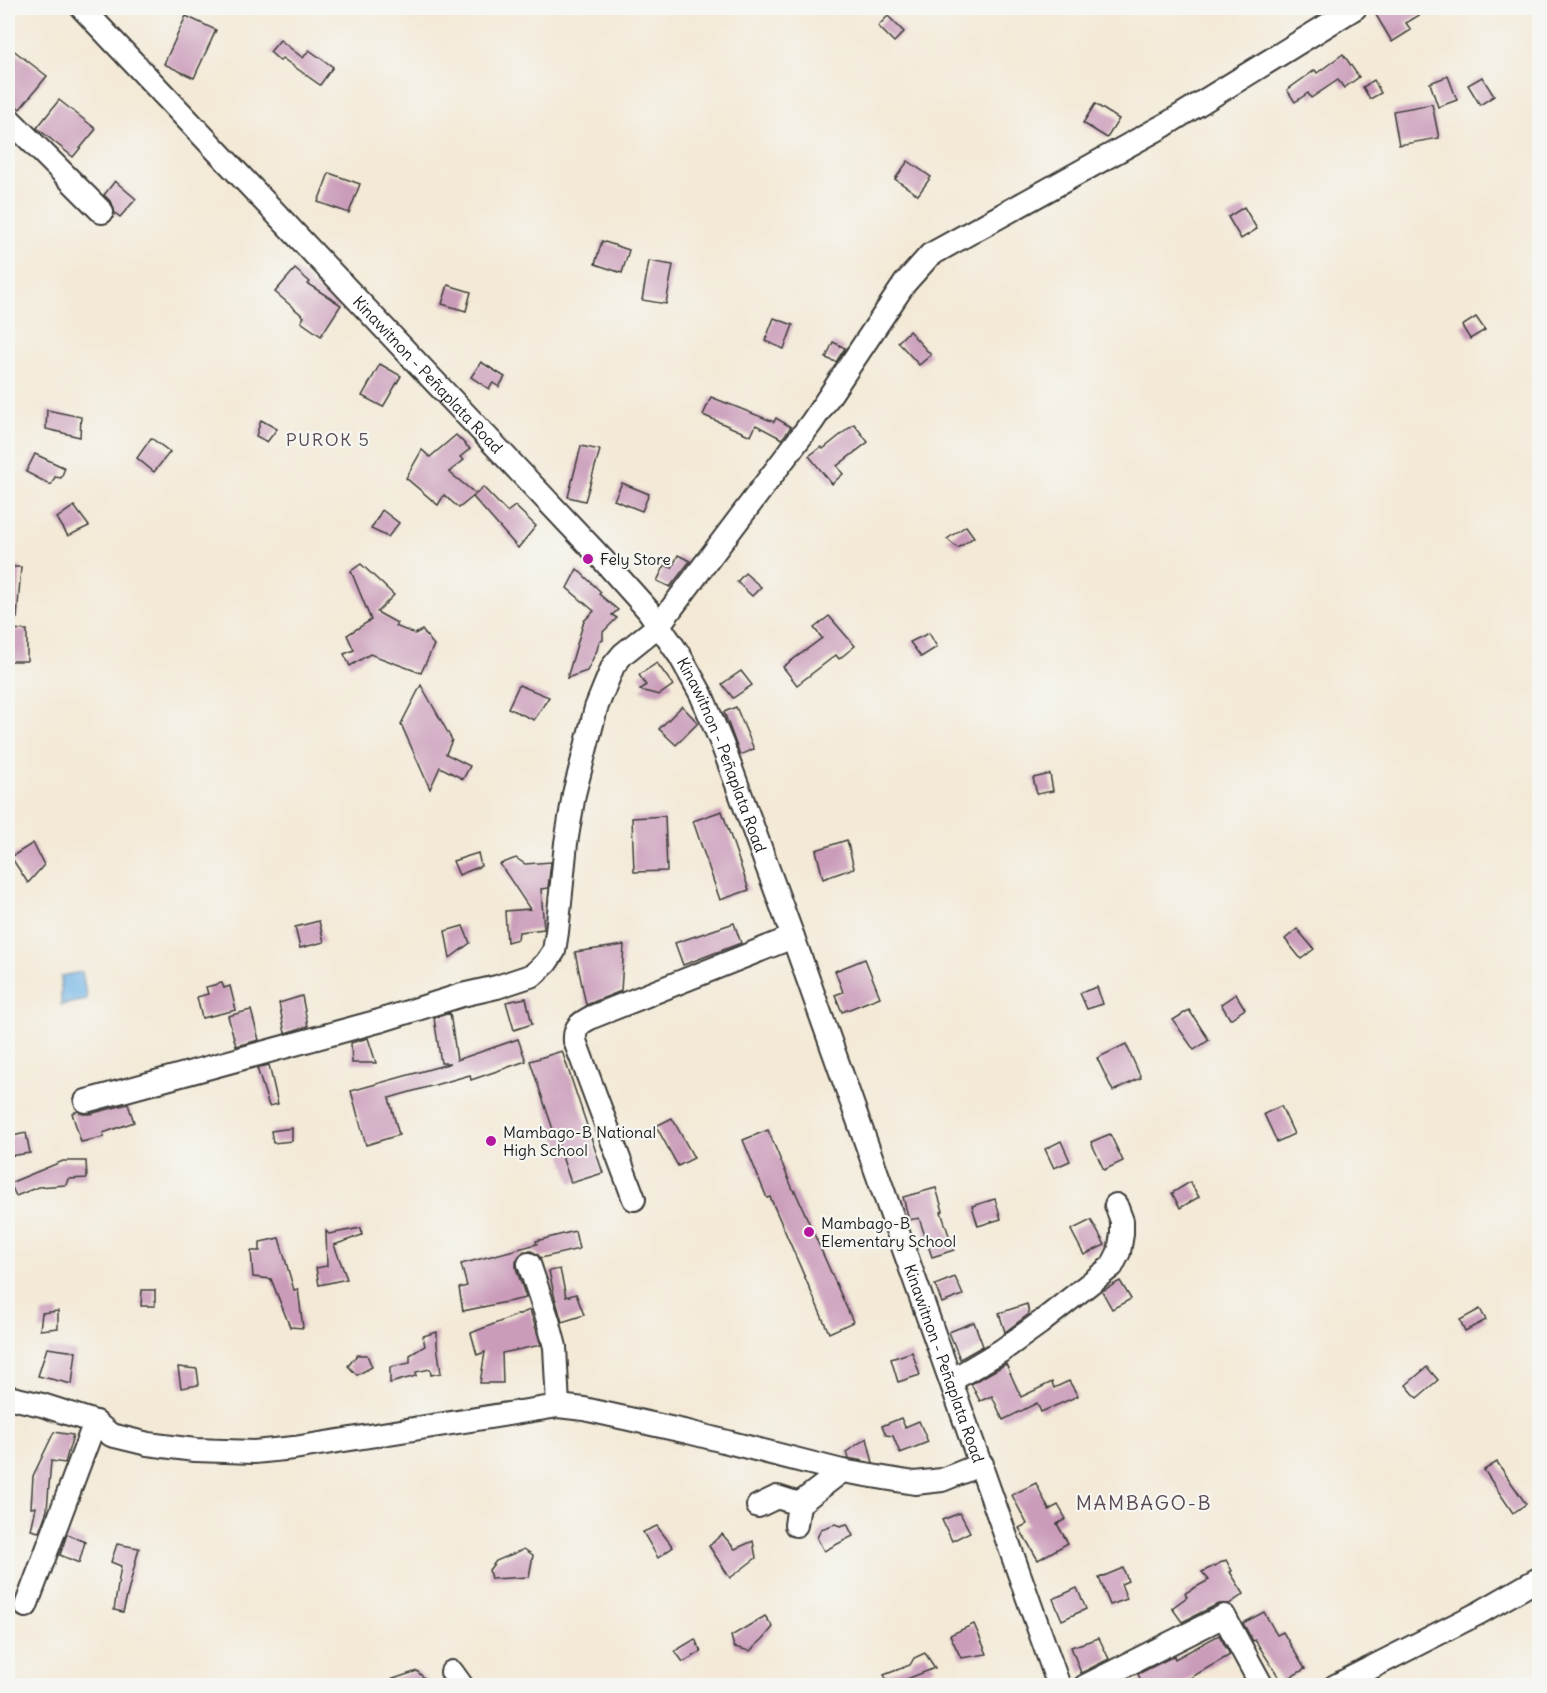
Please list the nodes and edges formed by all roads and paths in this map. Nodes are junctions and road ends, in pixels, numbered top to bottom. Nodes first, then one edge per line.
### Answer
1 (82, 8) edge
2 (1355, 8) edge
3 (8, 118) edge
4 (102, 212) dead end
5 (659, 625) junction
6 (793, 937) junction
7 (86, 1101) dead end
8 (634, 1199) dead end
9 (1116, 1205) dead end
10 (528, 1264) dead end
11 (952, 1380) junction
12 (8, 1397) edge
13 (558, 1406) junction
14 (95, 1422) junction
15 (982, 1464) junction
16 (842, 1471) junction
17 (758, 1506) dead end
18 (1539, 1578) edge
19 (26, 1606) dead end
20 (1059, 1686) edge
21 (1085, 1686) edge
22 (1262, 1686) edge
23 (1335, 1686) edge

1 - 5 street, Kinawitnon - Peñaplata Road
2 - 5 street
3 - 4 street
5 - 6 street, Kinawitnon - Peñaplata Road
5 - 7 street
6 - 8 street
6 - 11 street, Kinawitnon - Peñaplata Road
9 - 11 street
10 - 13 street
11 - 15 street, Kinawitnon - Peñaplata Road
12 - 14 street
13 - 14 street
13 - 16 street
14 - 19 street
15 - 16 street
15 - 20 street, Kinawitnon - Peñaplata Road
16 - 17 street
18 - 23 street
21 - 22 street

